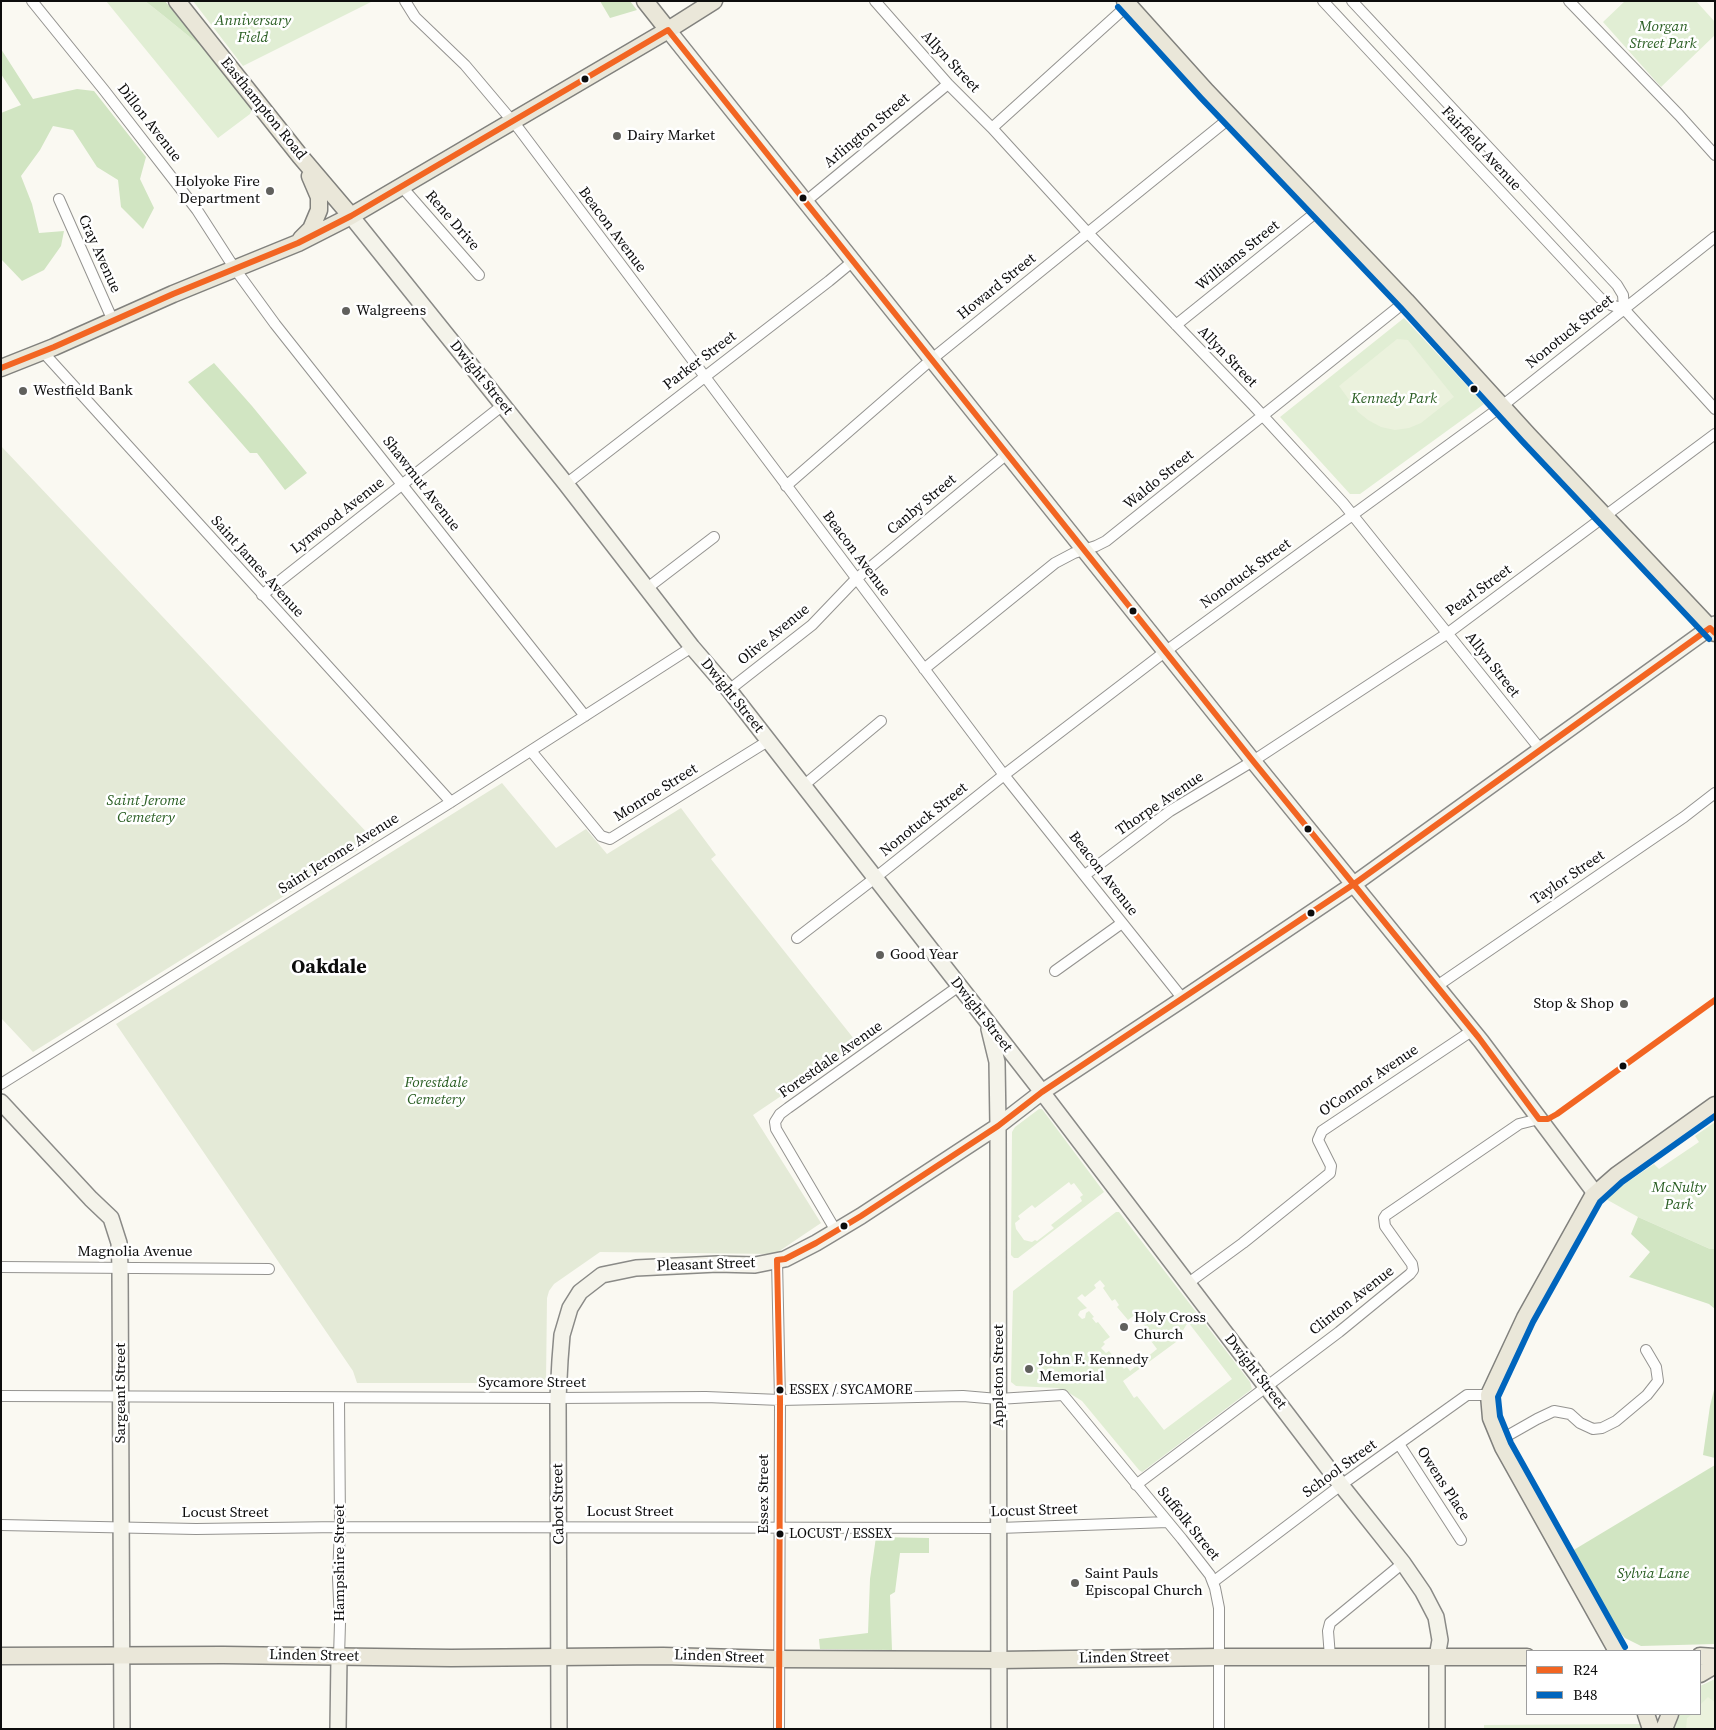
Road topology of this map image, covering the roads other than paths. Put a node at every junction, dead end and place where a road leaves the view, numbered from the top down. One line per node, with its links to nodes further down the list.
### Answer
1 (32, 1): 27 (street, Dillon Avenue)
2 (177, 1): 17 (main road, Easthampton Road)
3 (405, 1): 14 (street, Beacon Avenue)
4 (645, 1): 11 (main road)
5 (714, 1): 11 (main road)
6 (875, 1): 12 (street, Allyn Street)
7 (1323, 1): 30 (street, Fairfield Avenue)
8 (1352, 1): 30 (street, Fairfield Avenue)
9 (1569, 1): 16 (street)
10 (1126, 3): 13 (main road); 15 (street)
11 (668, 30): 14 (main road); 20 (main road)
12 (948, 84): 15 (street, Allyn Street); 20 (street, Arlington Street)
13 (1231, 117): 21 (main road); 23 (street, Howard Street)
14 (512, 120): 18 (main road); 36 (street, Beacon Avenue)
15 (992, 128): 23 (street, Allyn Street)
16 (1715, 155)
17 (300, 156): 22 (main road, Easthampton Road); 25 (main road)
18 (402, 186): 22 (main road); 28 (street, Rene Drive)
19 (59, 198): 31 (street, Cray Avenue)
20 (805, 202): 26 (main road)
21 (1319, 210): 29 (main road); 32 (street, Williams Street)
22 (351, 216): 25 (main road); 37 (main road, Dwight Street)
23 (1088, 233): 32 (street, Allyn Street); 34 (street, Howard Street)
24 (1715, 237): 30 (street, Nonotuck Street)
25 (298, 243): 27 (main road)
26 (852, 262): 34 (main road); 36 (street, Parker Street)
27 (235, 269): 31 (main road); 43 (street, Shawmut Avenue)
28 (479, 275)
29 (1406, 302): 38 (main road); 40 (street, Waldo Street)
30 (1624, 309): 38 (street, Nonotuck Street); 39 (street, Fairfield Avenue)
31 (113, 321): 33 (main road)
32 (1176, 325): 40 (street, Allyn Street)
33 (43, 352): 35 (main road); 52 (street, Saint James Avenue)
34 (932, 359): 42 (main road); 45 (street, Howard Street)
35 (1, 368)
36 (705, 377): 44 (street, Parker Street); 45 (street, Beacon Avenue)
37 (503, 405): 43 (street, Lynwood Avenue); 44 (main road, Dwight Street)
38 (1502, 406): 46 (street, Nonotuck Street); 47 (main road)
39 (1715, 409)
40 (1263, 416): 46 (street, Allyn Street); 49 (street, Waldo Street)
41 (1715, 434): 47 (street, Pearl Street)
42 (1007, 454): 49 (main road); 50 (street, Canby Street)
43 (402, 484): 52 (street, Lynwood Avenue); 59 (street, Shawmut Avenue)
44 (566, 484): 51 (main road, Dwight Street)
45 (786, 486): 50 (street, Beacon Avenue)
46 (1352, 514): 54 (street, Allyn Street); 56 (street, Nonotuck Street)
47 (1605, 517): 53 (main road); 54 (street, Pearl Street)
48 (714, 537): 51 (street)
49 (1084, 550): 56 (main road); 57 (street, Waldo Street)
50 (856, 579): 57 (street, Beacon Avenue); 58 (street, Olive Avenue)
51 (646, 589): 55 (main road, Dwight Street)
52 (262, 595): 68 (street, Saint James Avenue)
53 (1713, 629): 62 (main road, Pleasant Street)
54 (1448, 633): 62 (street, Allyn Street); 64 (street, Pearl Street)
55 (692, 648): 58 (main road, Dwight Street); 59 (street, Saint Jerome Avenue)
56 (1166, 651): 64 (main road); 65 (street, Nonotuck Street)
57 (924, 669): 65 (street, Beacon Avenue)
58 (729, 690): 61 (main road, Dwight Street)
59 (585, 716): 63 (street, Saint Jerome Avenue)
60 (881, 721): 66 (street)
61 (768, 741): 63 (street, Monroe Street); 66 (main road, Dwight Street)
62 (1540, 749): 71 (main road, Pleasant Street)
63 (531, 751): 68 (street, Saint Jerome Avenue)
64 (1253, 761): 69 (street, Thorpe Avenue); 71 (main road)
65 (1004, 775): 69 (street, Beacon Avenue); 70 (street, Nonotuck Street)
66 (803, 786): 70 (main road, Dwight Street)
67 (1715, 793): 76 (street, Taylor Street)
68 (450, 802): 80 (street, Saint Jerome Avenue)
69 (1085, 875): 72 (street, Beacon Avenue)
70 (875, 878): 73 (street, Nonotuck Street); 75 (main road, Dwight Street)
71 (1354, 884): 76 (main road); 77 (main road, Pleasant Street)
72 (1122, 923): 74 (street); 77 (street, Beacon Avenue)
73 (797, 938)
74 (1055, 971)
75 (959, 986): 78 (main road, Dwight Street); 87 (street, Forestdale Avenue)
76 (1437, 986): 79 (main road)
77 (1183, 1000): 81 (main road, Pleasant Street)
78 (988, 1024): 81 (main road, Dwight Street); 85 (main road, Appleton Street)
79 (1473, 1030): 84 (main road); 92 (street, O'Connor Avenue)
80 (1, 1084)
81 (1042, 1092): 85 (main road, Pleasant Street); 92 (main road, Dwight Street)
82 (1, 1102): 90 (main road, Sargeant Street)
83 (1715, 1105): 86 (main road)
84 (1539, 1119): 86 (main road); 95 (street, Clinton Avenue)
85 (998, 1126): 87 (main road, Pleasant Street); 102 (main road, Appleton Street)
86 (1595, 1193): 97 (main road)
87 (836, 1231): 88 (main road, Pleasant Street)
88 (776, 1260): 93 (main road, Pleasant Street); 103 (street, Essex Street)
89 (1, 1267): 90 (street, Magnolia Avenue)
90 (120, 1267): 91 (street, Magnolia Avenue); 99 (main road, Sargeant Street)
91 (269, 1269)
92 (1187, 1284): 95 (main road, Dwight Street)
93 (586, 1287): 101 (main road, Cabot Street)
94 (1646, 1350): 104 (street)
95 (1266, 1386): 106 (street, Clinton Avenue); 107 (main road, Dwight Street)
96 (1063, 1395): 102 (street, Sycamore Street); 106 (street, Suffolk Street)
97 (1490, 1395): 104 (main road); 105 (street, School Street)
98 (1, 1396): 99 (street, Sycamore Street)
99 (120, 1396): 100 (street, Sycamore Street); 113 (main road, Sargeant Street)
100 (339, 1398): 101 (street, Sycamore Street); 110 (street, Hampshire Street)
101 (558, 1398): 103 (street, Sycamore Street); 111 (main road, Cabot Street)
102 (998, 1399): 103 (street, Sycamore Street); 114 (main road, Appleton Street)
103 (780, 1400): 112 (street, Essex Street)
104 (1500, 1440): 118 (main road)
105 (1399, 1444): 107 (street, School Street); 115 (street, Owens Place)
106 (1136, 1485): 108 (street, Suffolk Street)
107 (1341, 1485): 116 (main road, Dwight Street); 117 (street, School Street)
108 (1168, 1522): 114 (street, Locust Street); 117 (street, Suffolk Street)
109 (1, 1525): 113 (street, Locust Street)
110 (340, 1527): 111 (street, Locust Street); 113 (street, Locust Street); 121 (street, Hampshire Street)
111 (560, 1527): 112 (street, Locust Street); 122 (main road, Cabot Street)
112 (779, 1527): 114 (street, Locust Street); 129 (street, Essex Street)
113 (121, 1528): 119 (main road, Sargeant Street)
114 (1000, 1528): 130 (main road, Appleton Street)
115 (1461, 1540)
116 (1403, 1563): 125 (street); 126 (main road, Dwight Street)
117 (1213, 1582): 124 (street, Suffolk Street)
118 (1617, 1650)
119 (121, 1655): 120 (main road, Linden Street); 121 (main road, Linden Street); 135 (main road, Sargeant Street)
120 (1, 1656)
121 (339, 1656): 122 (main road, Linden Street); 136 (main road, Hampshire Street)
122 (560, 1656): 129 (main road, Linden Street); 137 (main road, Cabot Street)
123 (1701, 1656): 128 (main road)
124 (1219, 1657): 125 (main road, Linden Street); 130 (main road, Linden Street); 140 (street, Suffolk Street)
125 (1330, 1657): 126 (main road, Linden Street)
126 (1437, 1657): 127 (main road, Linden Street); 141 (main road, Dwight Street)
127 (1526, 1657)
128 (1715, 1657)
129 (778, 1659): 130 (main road, Linden Street); 138 (street, Essex Street)
130 (998, 1660): 139 (main road, Appleton Street)
131 (1715, 1666): 132 (main road)
132 (1701, 1673)
133 (1646, 1715): 142 (main road)
134 (1670, 1715): 143 (main road)
135 (122, 1729)
136 (338, 1729)
137 (559, 1729)
138 (779, 1729)
139 (999, 1729)
140 (1219, 1729)
141 (1437, 1729)
142 (1651, 1729)
143 (1664, 1729)

